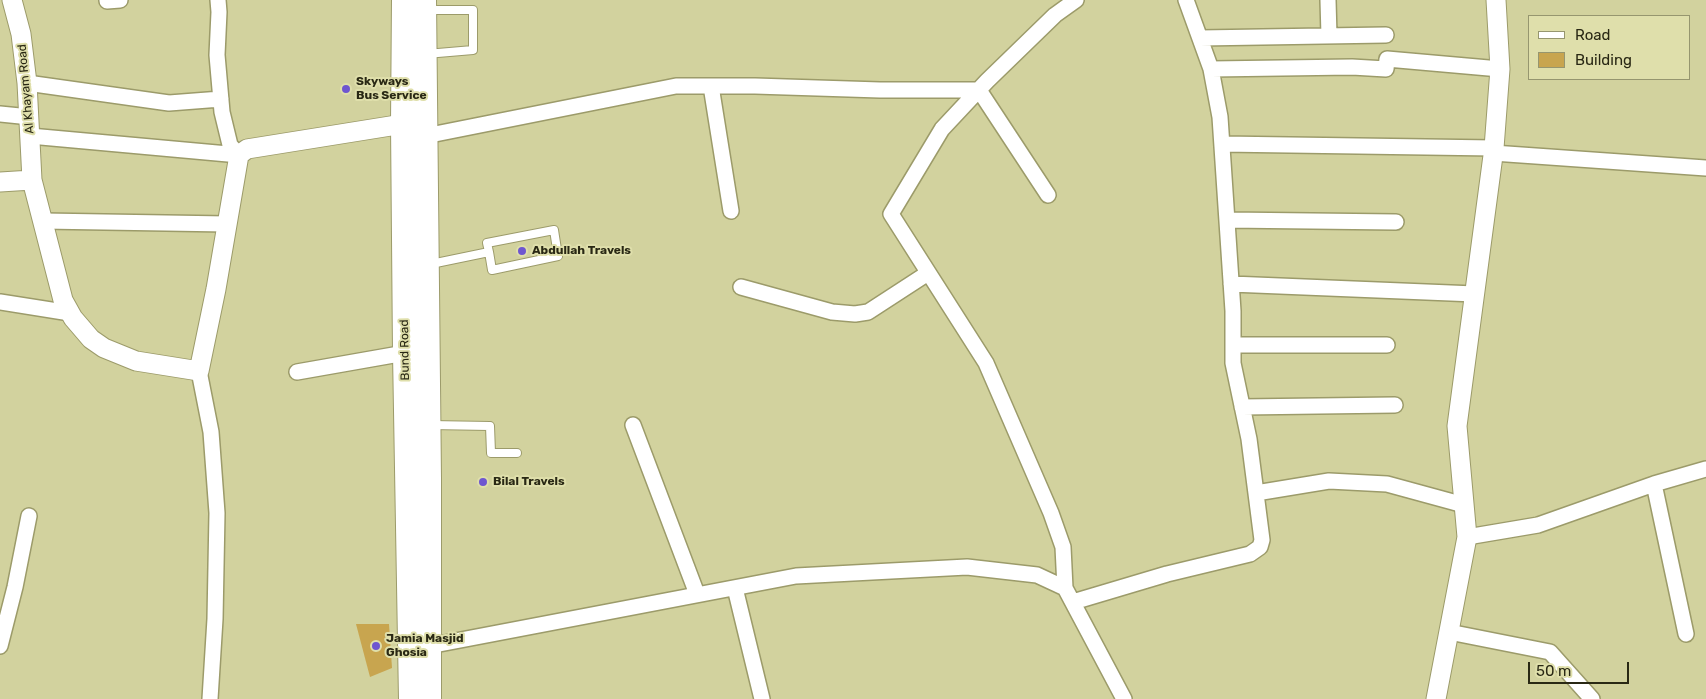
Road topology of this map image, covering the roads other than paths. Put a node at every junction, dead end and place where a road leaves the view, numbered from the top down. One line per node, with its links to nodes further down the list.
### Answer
1 (12, 0): 16 (street, Al Khayam Road)
2 (107, 0): 3 (street)
3 (120, 0)
4 (218, 0): 19 (street)
5 (1076, 0): 18 (street)
6 (1186, 0): 12 (street)
7 (1328, 0): 11 (street)
8 (1496, 0): 15 (street)
9 (414, 5): 13 (main road, Bund Road); 13 (lane); 22 (main road, Bund Road)
10 (1386, 35): 11 (street)
11 (1329, 36): 12 (street)
12 (1200, 38): 14 (street)
13 (424, 54): 24 (main road, Bund Road)
14 (1211, 69): 15 (street); 25 (street)
15 (1500, 70): 26 (street)
16 (27, 83): 19 (street); 21 (street, Al Khayam Road)
17 (711, 86): 18 (street); 24 (street); 32 (street)
18 (979, 90): 31 (street); 39 (street)
19 (221, 99): 27 (street)
20 (0, 114): 21 (street)
21 (30, 117): 23 (street, Al Khayam Road)
22 (403, 124): 27 (street); 38 (main road, Bund Road)
23 (30, 136): 27 (street); 29 (street, Al Khayam Road)
24 (424, 136): 38 (main road, Bund Road)
25 (1222, 144): 26 (street); 33 (street)
26 (1494, 150): 28 (street); 42 (street)
27 (239, 155): 36 (street)
28 (1706, 168)
29 (32, 180): 30 (street); 34 (street, Al Khayam Road)
30 (0, 182)
31 (1048, 195)
32 (731, 211)
33 (1226, 220): 35 (street); 40 (street)
34 (43, 222): 36 (street); 44 (street, Al Khayam Road)
35 (1396, 222)
36 (227, 224): 48 (street)
37 (489, 252): 37 (lane); 38 (lane)
38 (415, 267): 47 (main road, Bund Road); 53 (main road, Bund Road)
39 (928, 273): 41 (street); 62 (street)
40 (1231, 284): 42 (street); 45 (street)
41 (741, 287)
42 (1475, 294): 58 (street)
43 (0, 302): 44 (street)
44 (70, 312): 48 (street, Al Khayam Road)
45 (1232, 345): 46 (street); 51 (street)
46 (1387, 346)
47 (405, 353): 49 (street); 70 (main road, Bund Road)
48 (199, 371): 69 (street)
49 (297, 372)
50 (1395, 405): 51 (street)
51 (1242, 407): 57 (street)
52 (633, 425): 63 (street)
53 (428, 426): 54 (lane); 68 (main road, Bund Road)
54 (517, 453)
55 (1706, 469): 56 (street)
56 (1654, 484): 60 (street); 66 (street)
57 (1256, 493): 58 (street); 64 (street)
58 (1464, 505): 60 (street)
59 (30, 516): 67 (street)
60 (1467, 537): 65 (street)
61 (735, 588): 62 (street); 63 (street); 72 (street)
62 (1065, 588): 64 (street)
63 (697, 594): 68 (street)
64 (1073, 602): 73 (street)
65 (1449, 632): 74 (street); 75 (street)
66 (1686, 634)
67 (0, 646)
68 (428, 646): 71 (main road, Bund Road)
69 (210, 699)
70 (410, 699)
71 (428, 699)
72 (762, 699)
73 (1124, 699)
74 (1436, 699)
75 (1592, 699)

